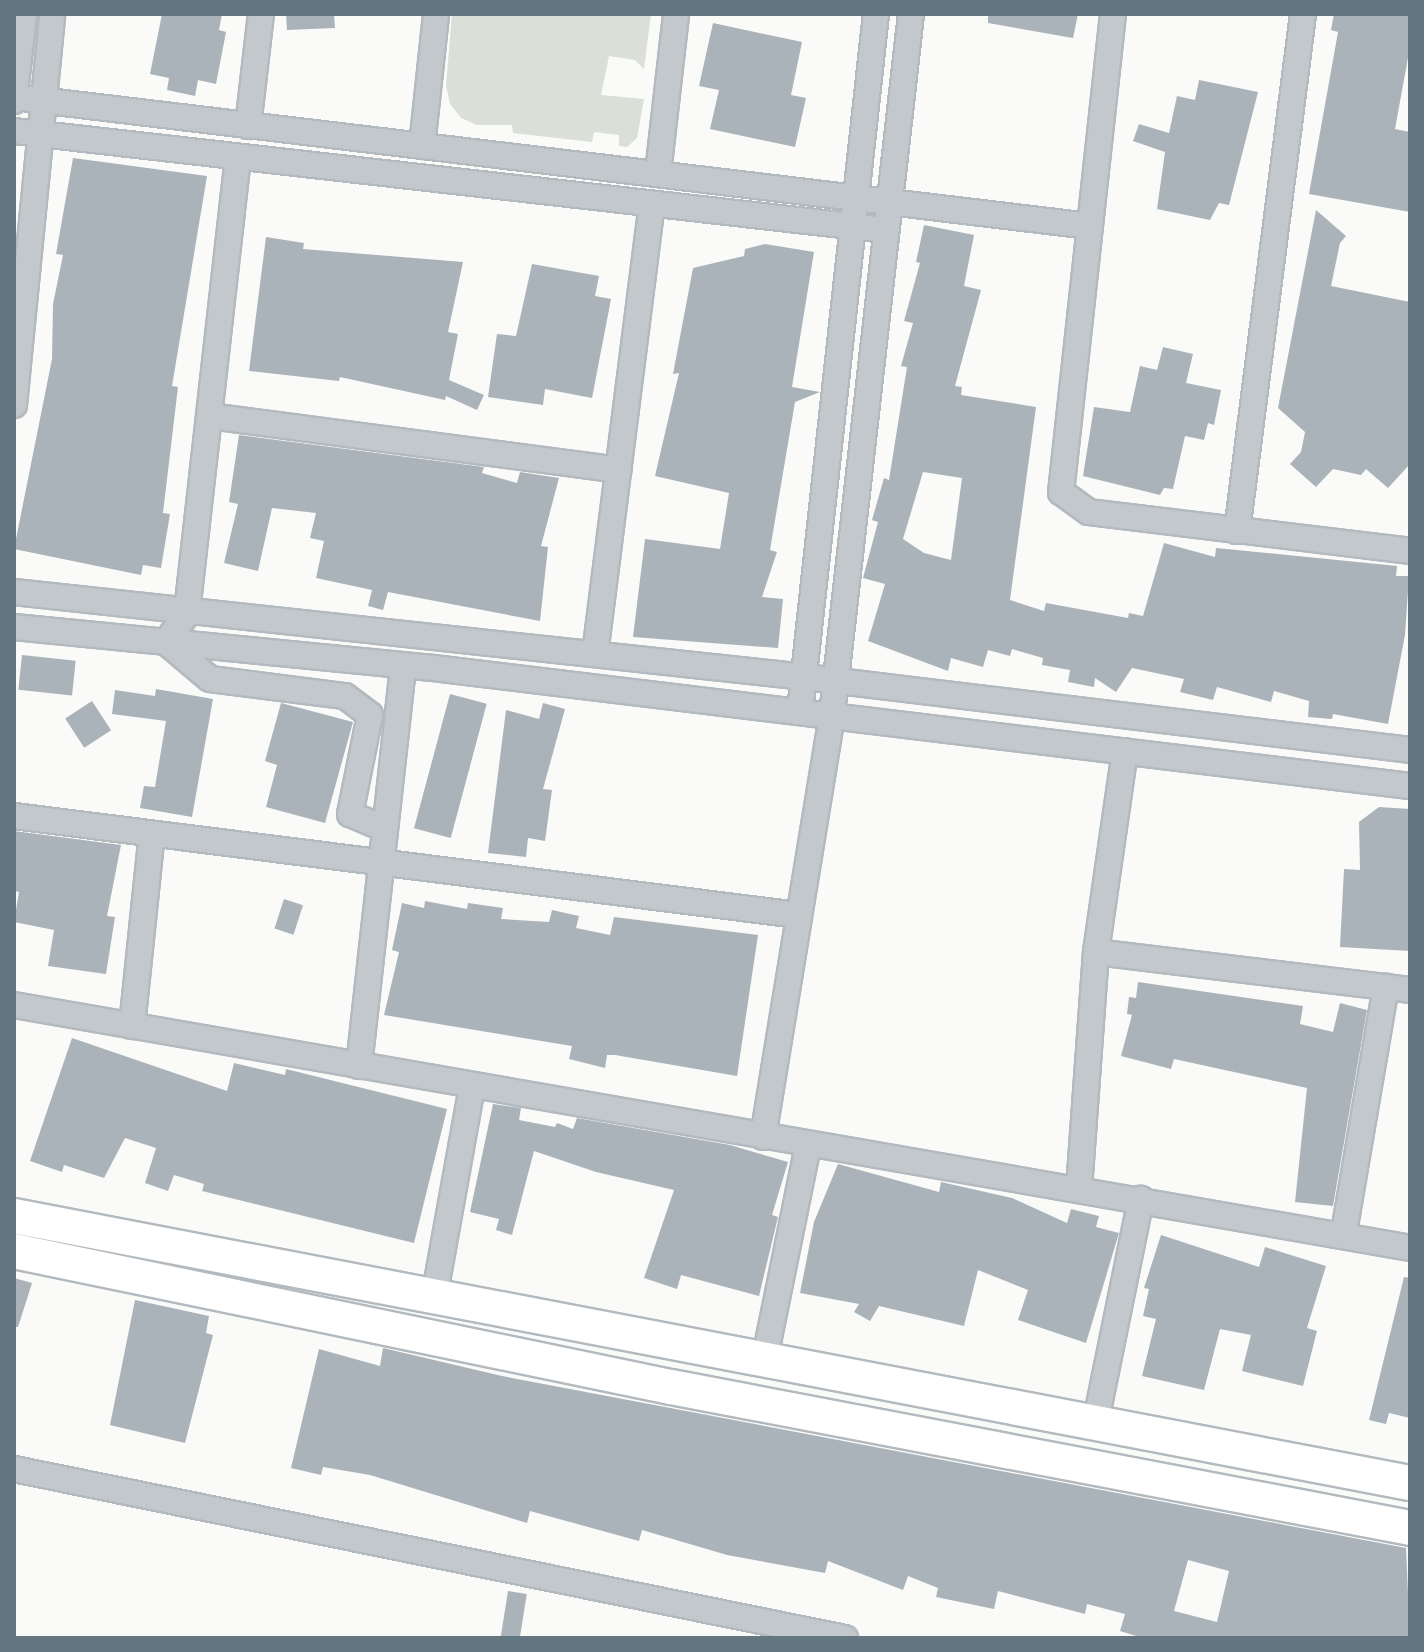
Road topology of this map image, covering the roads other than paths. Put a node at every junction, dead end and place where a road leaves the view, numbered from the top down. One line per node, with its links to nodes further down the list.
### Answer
1 (24, 14): 10 (street)
2 (52, 14): 11 (street)
3 (261, 14): 12 (street)
4 (436, 14): 14 (street)
5 (676, 14): 16 (street)
6 (876, 14): 17 (street)
7 (911, 14): 18 (street)
8 (1113, 14): 21 (street)
9 (1303, 14): 26 (street)
10 (14, 98): 11 (street)
11 (42, 101): 12 (street); 13 (street)
12 (248, 126): 14 (street)
13 (26, 133): 15 (street); 23 (street)
14 (422, 146): 16 (street)
15 (238, 157): 19 (street); 24 (street)
16 (658, 173): 17 (street)
17 (856, 196): 18 (street); 20 (street)
18 (888, 201): 21 (street); 22 (street)
19 (652, 204): 20 (street); 25 (street)
20 (852, 226): 22 (street); 34 (street)
21 (1089, 226): 26 (street)
22 (885, 230): 35 (street)
23 (14, 405)
24 (209, 416): 25 (street); 29 (street)
25 (618, 470): 32 (street)
26 (1237, 531): 27 (street)
27 (1410, 551)
28 (14, 592): 29 (street)
29 (187, 614): 31 (street); 32 (street)
30 (14, 627): 31 (street)
31 (166, 642): 33 (street); 43 (street)
32 (595, 654): 34 (street)
33 (403, 665): 36 (street); 43 (street)
34 (805, 677): 35 (street); 36 (street)
35 (835, 680): 37 (street); 39 (street)
36 (800, 711): 37 (street)
37 (832, 714): 40 (street); 46 (street)
38 (1410, 743): 39 (street)
39 (1410, 750)
40 (1125, 751): 41 (street); 47 (street)
41 (1410, 786)
42 (14, 816): 44 (street)
43 (383, 828): 45 (street)
44 (152, 834): 45 (street); 50 (street)
45 (378, 862): 46 (street); 51 (street)
46 (798, 915): 53 (street)
47 (1096, 952): 48 (street); 55 (street)
48 (1398, 989): 58 (street)
49 (14, 1005): 50 (street)
50 (132, 1026): 51 (street)
51 (359, 1066): 52 (street)
52 (472, 1086): 53 (street); 61 (street)
53 (763, 1137): 54 (street)
54 (808, 1145): 55 (street); 62 (street)
55 (1079, 1189): 56 (street)
56 (1141, 1199): 58 (street); 63 (street)
57 (14, 1216): 61 (street)
58 (1344, 1232): 59 (street)
59 (1410, 1248)
60 (14, 1251): 66 (street)
61 (434, 1298): 62 (street)
62 (764, 1362): 63 (street)
63 (1095, 1425): 65 (street)
64 (14, 1469): 67 (street)
65 (1410, 1483)
66 (1410, 1528)
67 (845, 1638)

